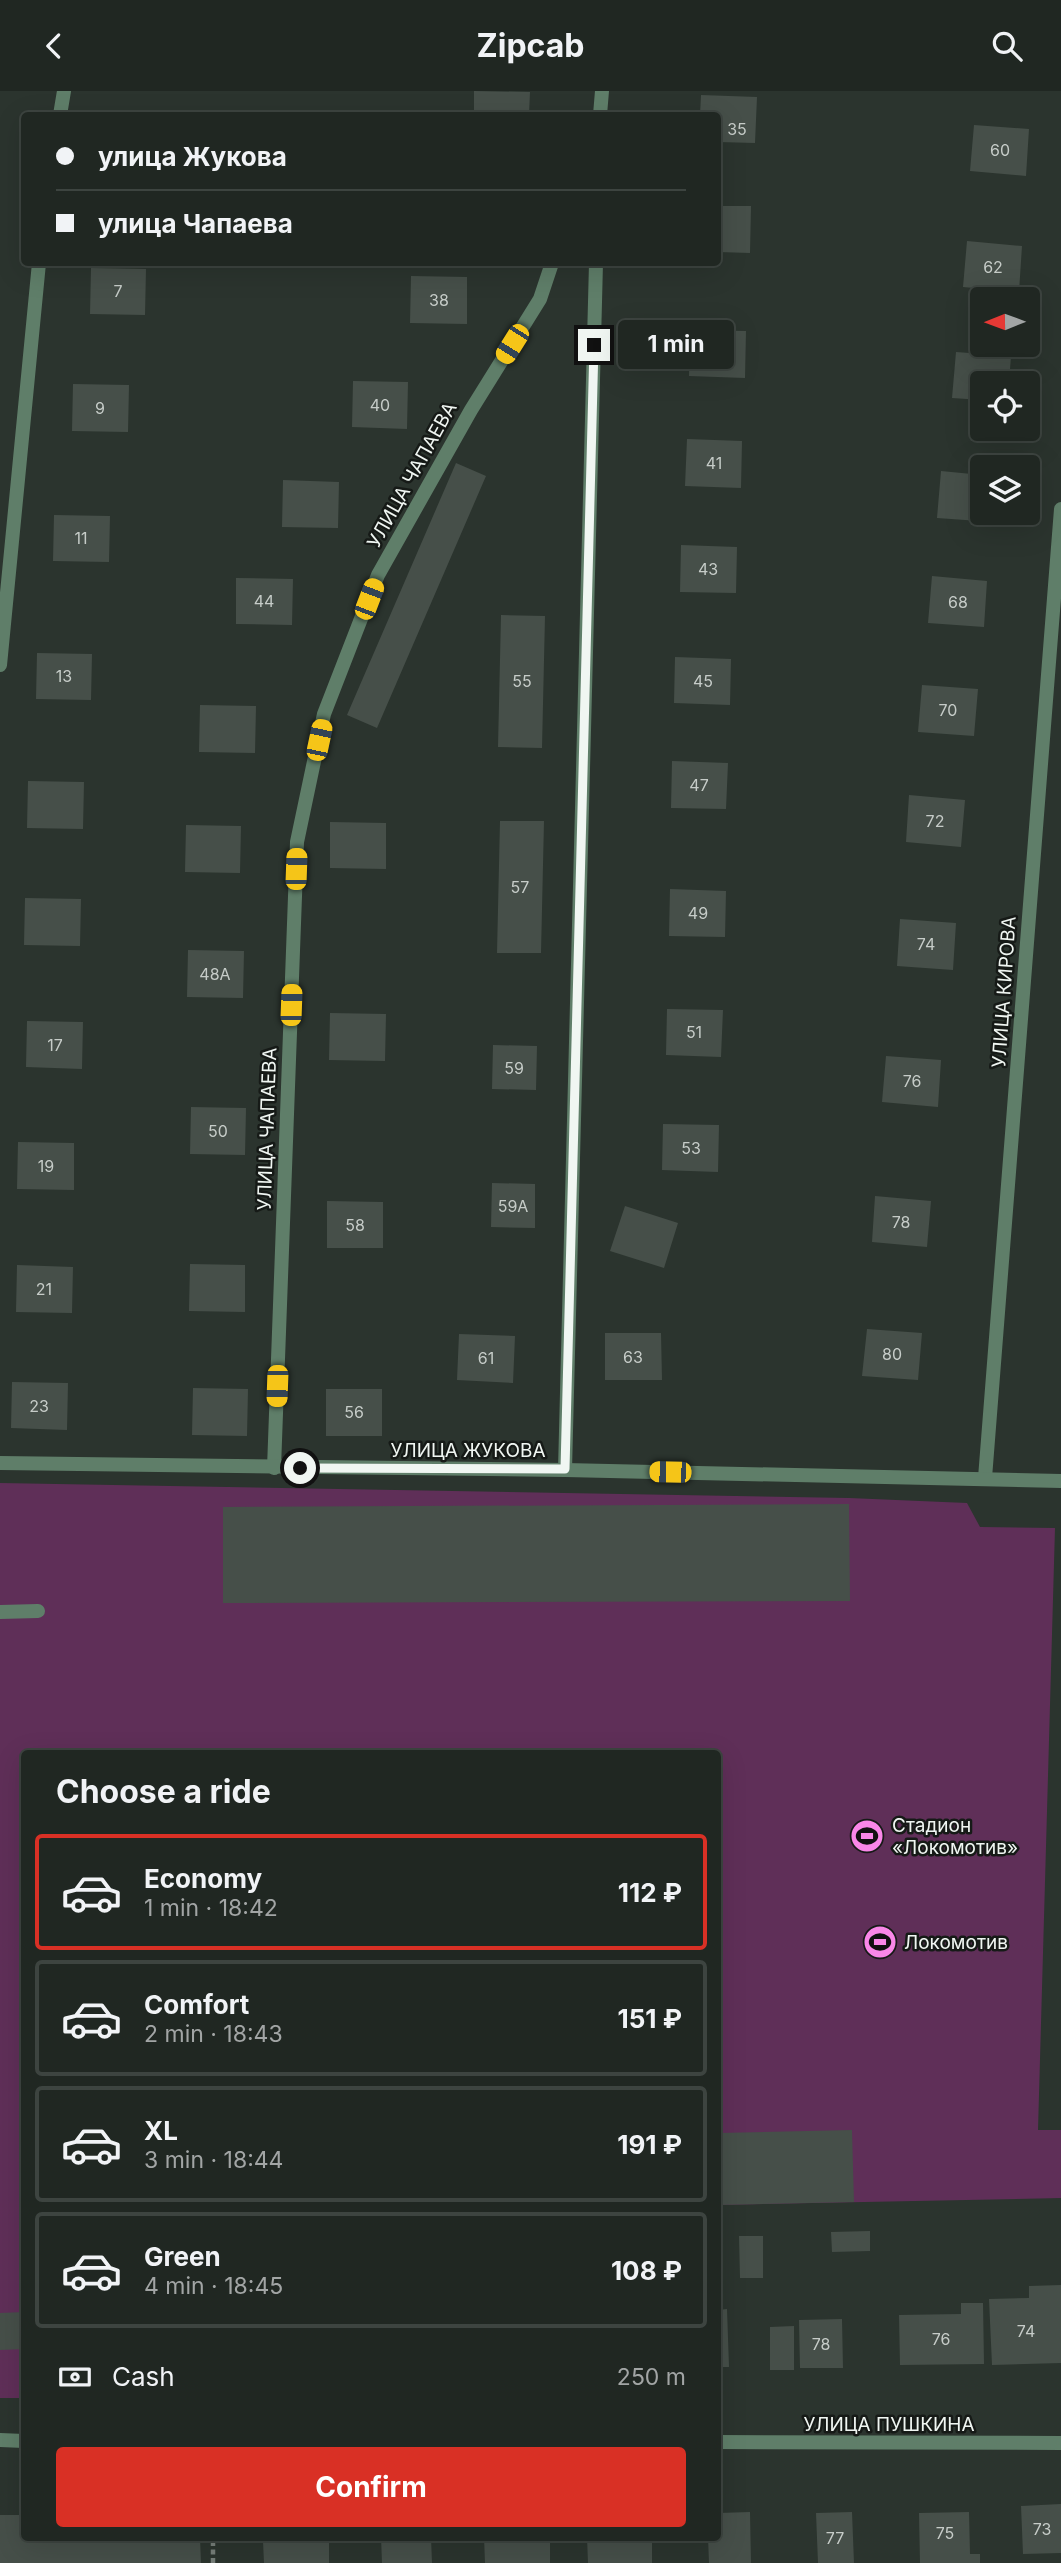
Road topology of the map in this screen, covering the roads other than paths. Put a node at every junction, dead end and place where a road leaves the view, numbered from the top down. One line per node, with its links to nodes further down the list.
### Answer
1 (64, 91): 3 (street)
2 (602, 91): 4 (street)
3 (60, 112)
4 (600, 112)
5 (39, 266): 9 (street)
6 (551, 266): 11 (street, УЛИЦА ЧАПАЕВА)
7 (596, 266): 12 (street)
8 (1061, 509): 13 (street, УЛИЦА КИРОВА)
9 (0, 665)
10 (0, 1463): 11 (street, УЛИЦА ЖУКОВА)
11 (274, 1468): 12 (street, УЛИЦА ЖУКОВА)
12 (565, 1469): 13 (street, УЛИЦА ЖУКОВА)
13 (985, 1478): 14 (street, УЛИЦА ЖУКОВА)
14 (1061, 1481)
15 (38, 1611): 16 (street)
16 (0, 1612)
17 (0, 2441): 18 (street)
18 (21, 2441)
19 (721, 2442): 20 (street, УЛИЦА ПУШКИНА)
20 (1061, 2443)

